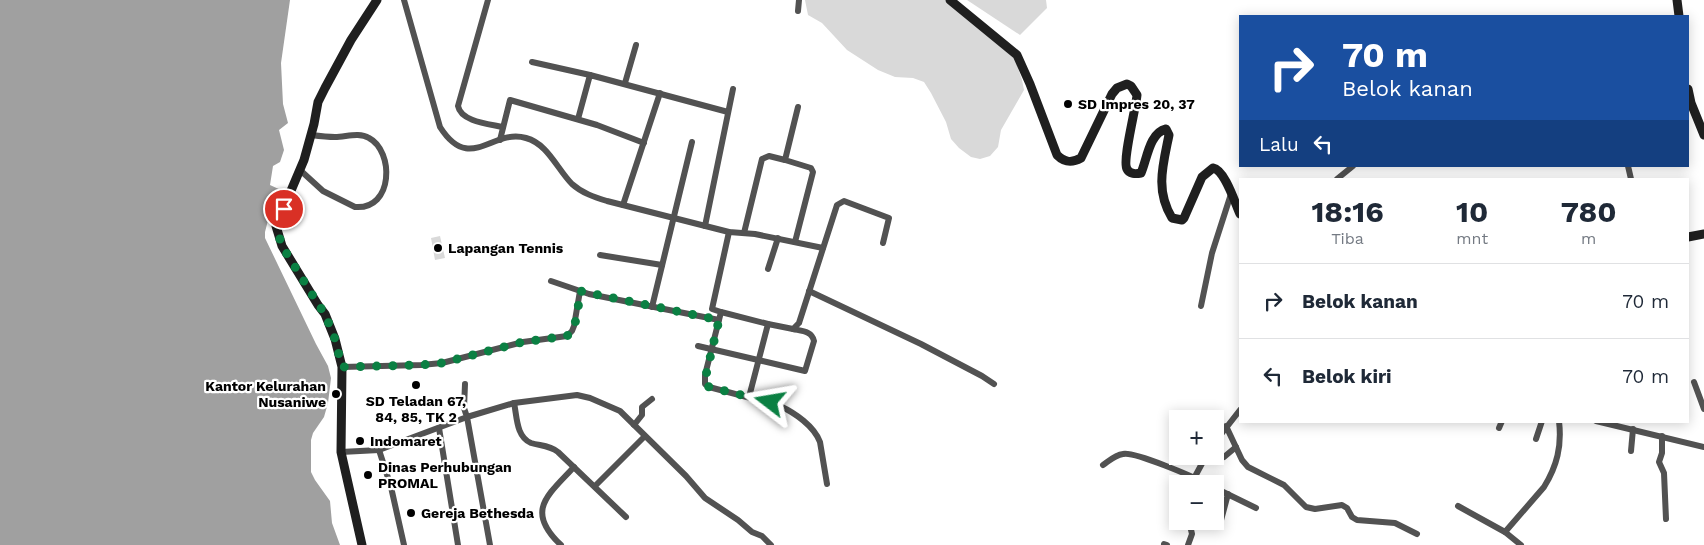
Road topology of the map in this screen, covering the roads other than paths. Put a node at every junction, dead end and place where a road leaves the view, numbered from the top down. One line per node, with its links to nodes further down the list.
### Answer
1 (377, 0): 20 (street)
2 (404, 0): 22 (street)
3 (488, 0): 19 (street)
4 (799, 0): 7 (street)
5 (950, 0): 29 (street)
6 (1678, 0): 8 (street)
7 (798, 12)
8 (1679, 15)
9 (636, 45): 12 (street)
10 (532, 62): 11 (street)
11 (590, 75): 12 (street); 18 (street)
12 (625, 83): 14 (street)
13 (733, 89): 17 (street)
14 (660, 92): 17 (street); 24 (street)
15 (1689, 94): 21 (street)
16 (798, 107): 25 (street)
17 (728, 112): 33 (street)
18 (578, 119): 19 (street); 24 (street)
19 (503, 127): 22 (street)
20 (311, 135): 27 (street); 27 (street)
21 (1704, 135)
22 (500, 140): 30 (street)
23 (692, 142): 32 (street)
24 (644, 143): 30 (street)
25 (785, 160): 35 (street); 39 (street)
26 (1352, 167): 28 (street)
27 (300, 170): 59 (street)
28 (1338, 178)
29 (1231, 194): 31 (street); 48 (street)
30 (623, 204): 32 (street)
31 (1239, 212)
32 (674, 217): 33 (street); 43 (street)
33 (705, 226): 34 (street)
34 (728, 232): 35 (street); 50 (street)
35 (744, 233): 38 (street)
36 (1704, 234): 37 (street)
37 (1689, 237)
38 (778, 238): 39 (street); 44 (street)
39 (795, 242): 41 (street)
40 (883, 243): 41 (street)
41 (823, 248): 47 (street)
42 (600, 255): 43 (street)
43 (662, 265): 49 (street)
44 (768, 269)
45 (551, 281): 46 (street)
46 (580, 291): 49 (street); 59 (street)
47 (810, 291): 55 (street); 62 (street)
48 (1201, 306)
49 (652, 307): 52 (street)
50 (712, 309): 51 (street); 52 (street)
51 (722, 312): 53 (street); 54 (street)
52 (710, 318): 53 (street)
53 (719, 320): 57 (street)
54 (768, 324): 55 (street); 58 (street)
55 (793, 329): 58 (street)
56 (698, 346): 57 (street)
57 (712, 349): 58 (street); 63 (street)
58 (758, 361): 63 (street)
59 (342, 367): 84 (street)
60 (1694, 382): 66 (street)
61 (465, 384): 68 (street)
62 (994, 384)
63 (750, 397): 89 (street)
64 (652, 400): 72 (street)
65 (514, 403): 68 (street); 72 (street); 87 (street)
66 (1704, 409)
67 (1239, 411): 73 (street)
68 (467, 417): 74 (street); 104 (street)
69 (1541, 423): 79 (street)
70 (1559, 423): 99 (street)
71 (1605, 423): 76 (street)
72 (634, 425): 78 (street)
73 (1226, 426): 75 (street); 80 (street)
74 (440, 428): 82 (street); 103 (street)
75 (1224, 429)
76 (1633, 429): 77 (street); 83 (street)
77 (1662, 436): 81 (street); 97 (street)
78 (644, 437): 90 (street); 106 (street)
79 (1536, 439)
80 (1236, 447): 85 (street); 100 (street)
81 (1704, 447)
82 (379, 450): 84 (street); 102 (street)
83 (1632, 451)
84 (341, 452): 101 (street)
85 (1224, 457)
86 (1103, 465): 88 (street)
87 (574, 467): 90 (street); 105 (street)
88 (1178, 475)
89 (827, 484)
90 (595, 486): 96 (street)
91 (1224, 492): 92 (street)
92 (1228, 494): 94 (street); 95 (street)
93 (1458, 506): 99 (street)
94 (1256, 508)
95 (1224, 509)
96 (626, 517)
97 (1666, 519)
98 (1191, 530): 107 (street)
99 (1504, 532): 108 (street)
100 (1417, 534)
101 (362, 545)
102 (404, 545)
103 (458, 545)
104 (490, 545)
105 (561, 545)
106 (771, 545)
107 (1188, 545)
108 (1521, 545)

